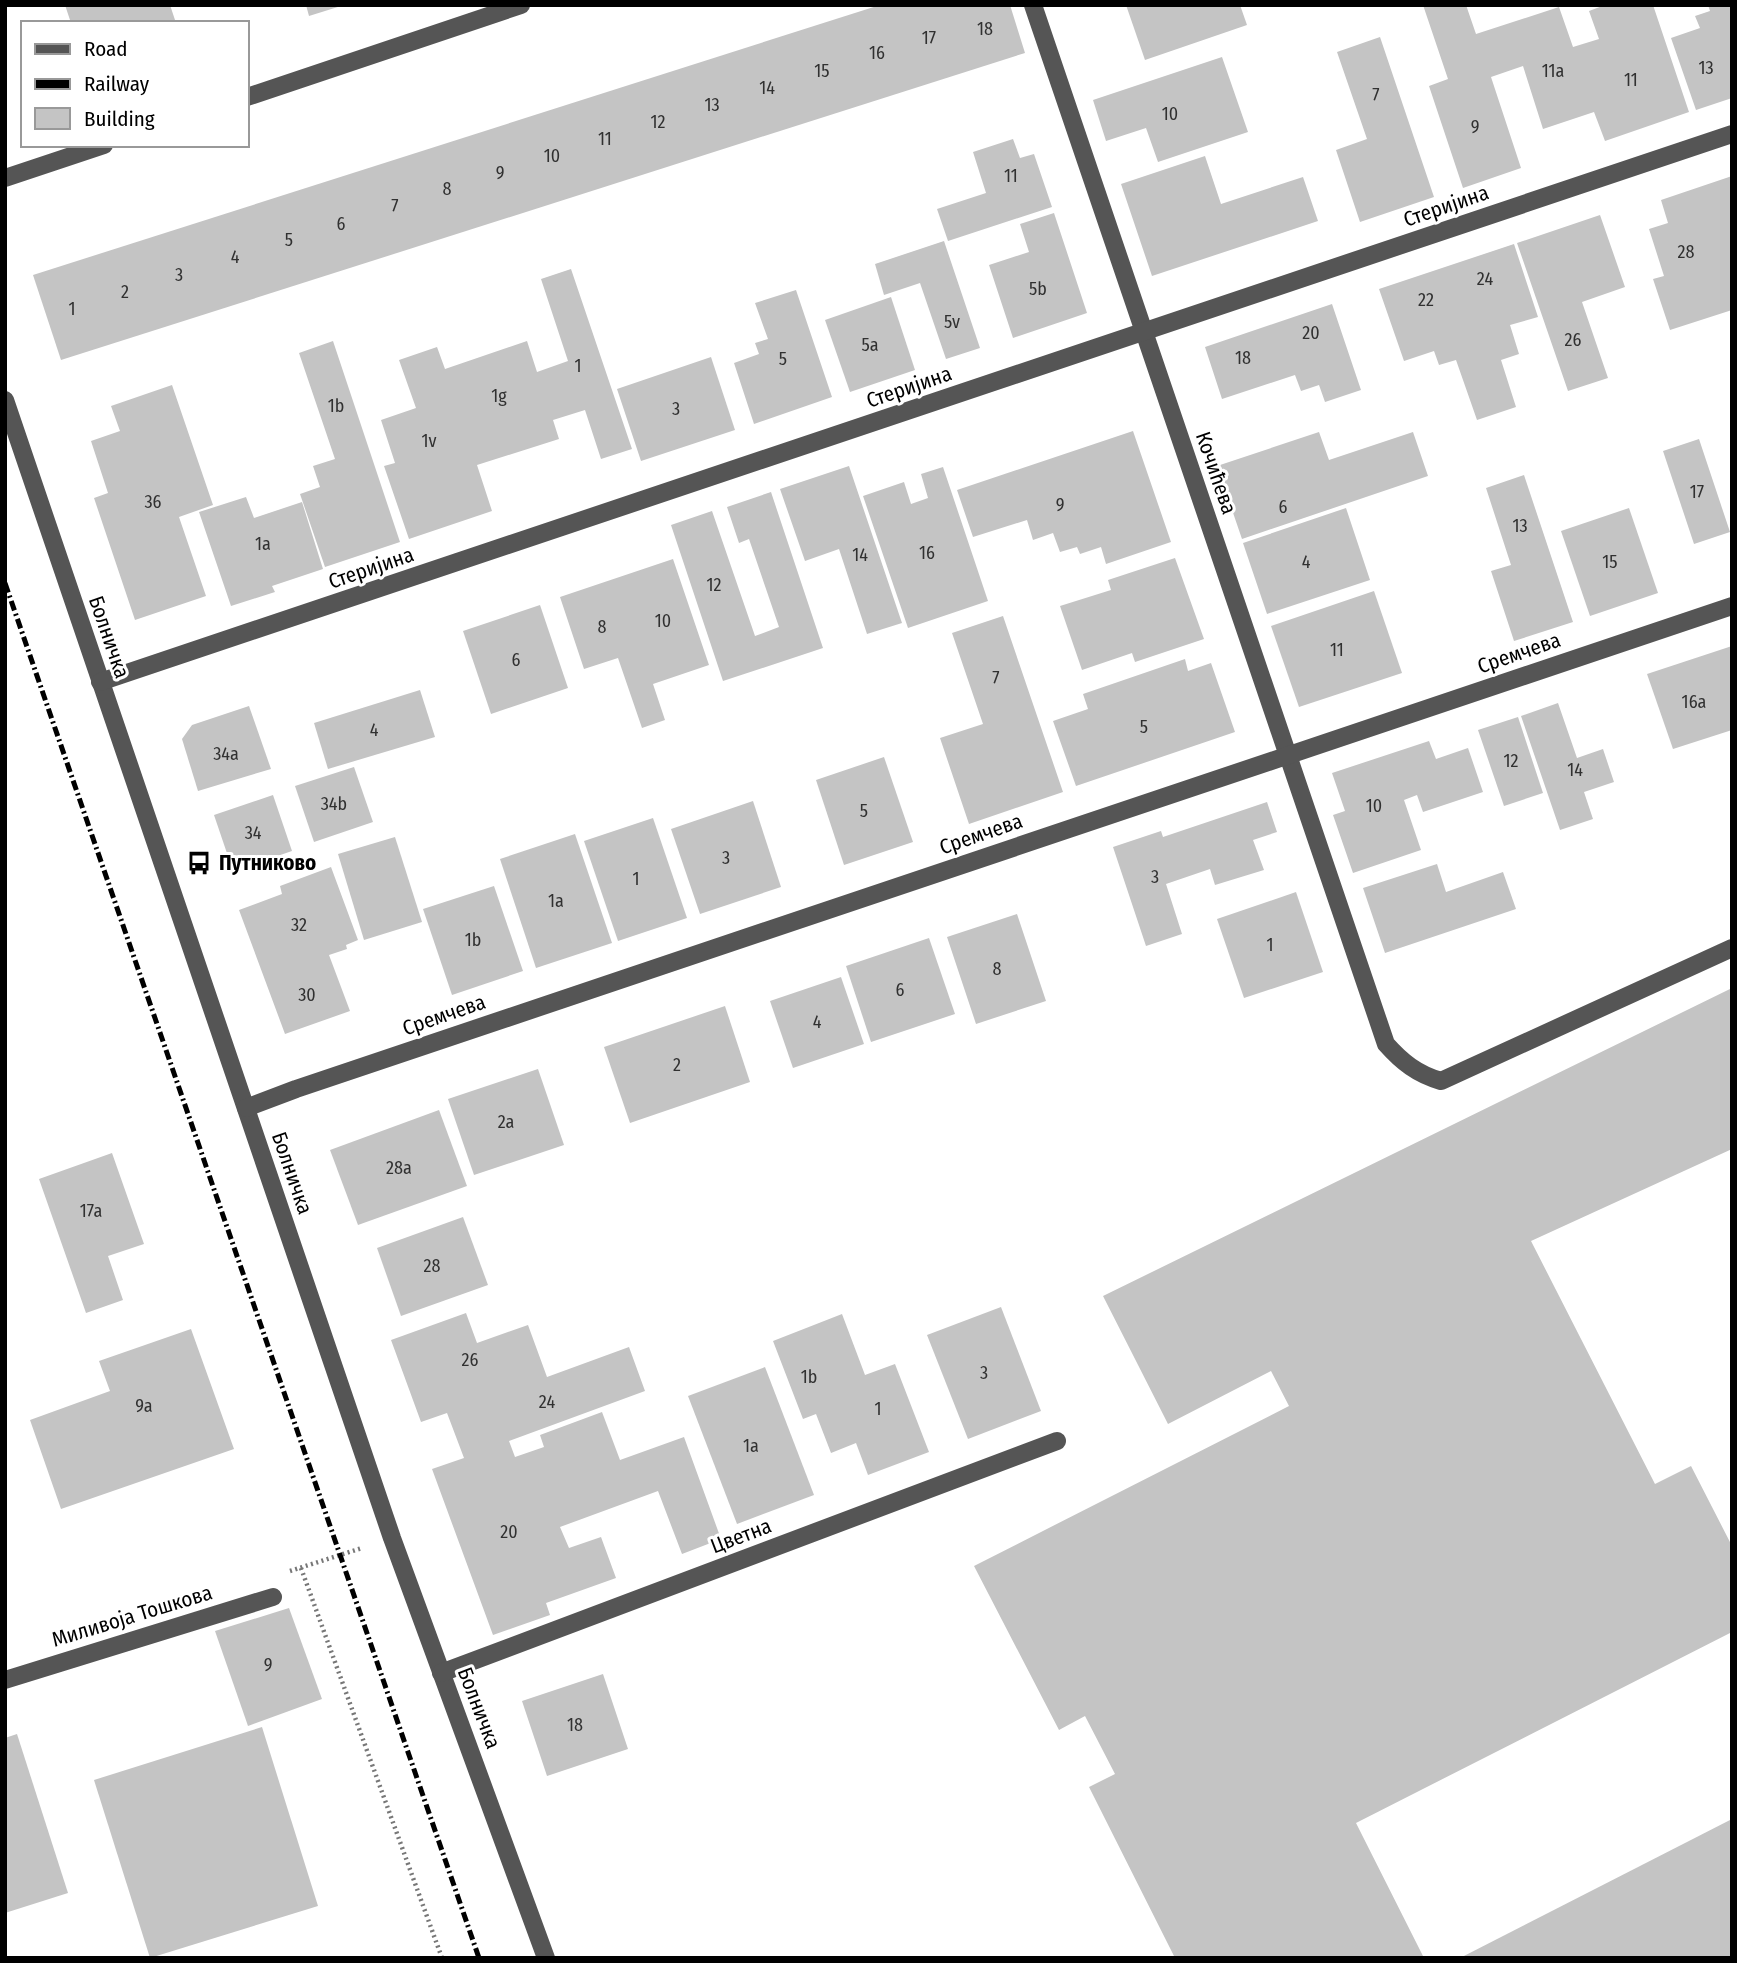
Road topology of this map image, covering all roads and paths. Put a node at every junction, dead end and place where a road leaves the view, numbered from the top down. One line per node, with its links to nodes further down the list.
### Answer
1 (1033, 5): 7 (street, Кочићева)
2 (513, 7): 3 (street)
3 (248, 97)
4 (1732, 134): 7 (street, Стеријина)
5 (98, 147): 6 (street)
6 (5, 178)
7 (1144, 332): 10 (street, Стеријина); 11 (street, Кочићева)
8 (5, 400): 10 (street, Болничка)
9 (1732, 606): 11 (street, Сремчева)
10 (100, 682): 13 (street, Болничка)
11 (1288, 755): 12 (street, Кочићева); 13 (street, Сремчева)
12 (1732, 948)
13 (246, 1108): 17 (street, Болничка)
14 (1056, 1441): 17 (street, Цветна)
15 (301, 1568): 19 (path)
16 (273, 1597): 18 (street, Миливоја Тошкова)
17 (441, 1673): 20 (street, Болничка)
18 (5, 1681)
19 (442, 1958)
20 (546, 1958)

